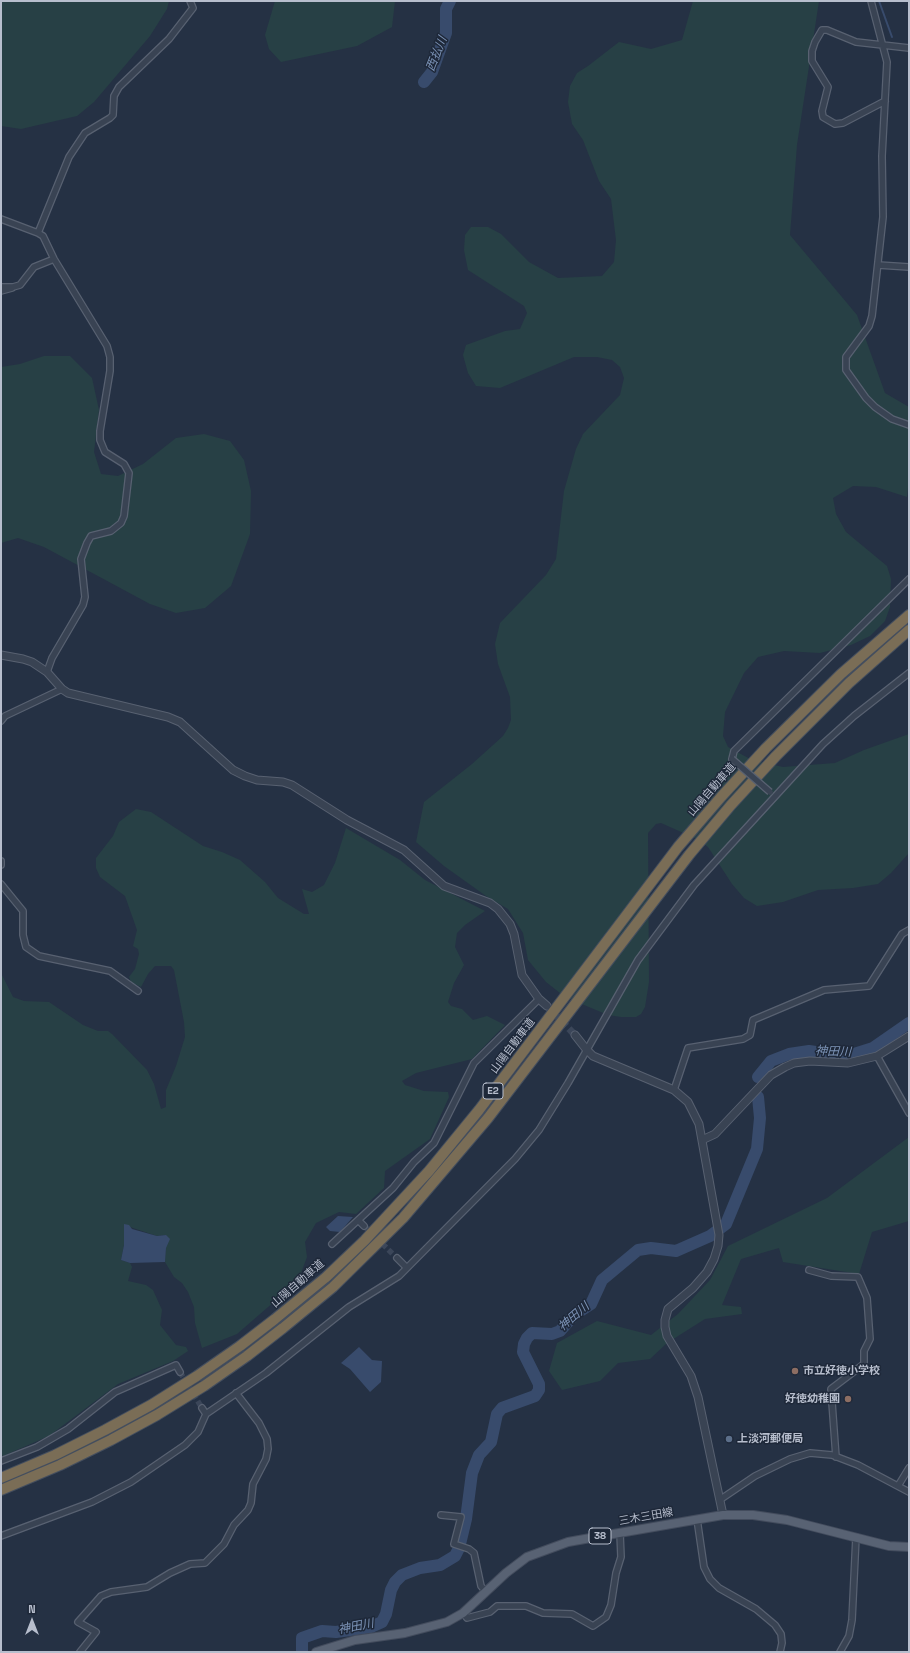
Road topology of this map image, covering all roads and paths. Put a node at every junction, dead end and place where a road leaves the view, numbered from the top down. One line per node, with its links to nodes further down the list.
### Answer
1 (190, 1): 7 (street)
2 (871, 1): 3 (street)
3 (884, 46): 4 (street); 5 (street); 5 (street)
4 (909, 48)
5 (885, 101): 9 (street)
6 (1, 219): 7 (street)
7 (38, 233): 8 (street)
8 (54, 259): 12 (street); 21 (street)
9 (878, 265): 10 (street); 14 (street)
10 (909, 266)
11 (1, 286): 12 (street)
12 (13, 287): 13 (street)
13 (1, 291)
14 (909, 425)
15 (909, 579): 25 (street, bridge)
16 (909, 612): 19 (highway)
17 (909, 615): 19 (highway, 山陽自動車道 / E2)
18 (909, 630): 55 (highway, E2)
19 (865, 652): 53 (highway, 山陽自動車道 / E2)
20 (1, 655): 21 (street)
21 (47, 672): 23 (street)
22 (909, 673): 25 (street)
23 (62, 689): 24 (street); 31 (street)
24 (1, 721)
25 (772, 794): 35 (street)
26 (1, 861): 27 (street)
27 (1, 865)
28 (1, 884): 30 (street)
29 (909, 930): 37 (street)
30 (138, 992)
31 (539, 999): 32 (street); 40 (street)
32 (547, 1006)
33 (575, 1035): 35 (street)
34 (909, 1036): 36 (street)
35 (586, 1050): 37 (street); 44 (street)
36 (877, 1056): 38 (street); 39 (street)
37 (674, 1090): 39 (street)
38 (909, 1113)
39 (702, 1140): 57 (street)
40 (359, 1221): 41 (street); 42 (street)
41 (364, 1226)
42 (332, 1244)
43 (397, 1258): 44 (street)
44 (407, 1268): 47 (street)
45 (809, 1270): 50 (street)
46 (180, 1372): 51 (street)
47 (236, 1393): 49 (street); 67 (street)
48 (202, 1408): 49 (street)
49 (206, 1414): 62 (street)
50 (836, 1456): 54 (street); 57 (street)
51 (1, 1461)
52 (909, 1468): 54 (street)
53 (1, 1478)
54 (898, 1486): 56 (street)
55 (1, 1490)
56 (909, 1492)
57 (721, 1499): 58 (street)
58 (723, 1515): 60 (main road, 三木三田線 / 38); 63 (main road, 三木三田線 / 38)
59 (441, 1516): 65 (street)
60 (697, 1519): 61 (main road, 三木三田線 / 38); 69 (street)
61 (620, 1532): 65 (main road, 三木三田線 / 38); 66 (street)
62 (1, 1536)
63 (856, 1537): 64 (main road, 三木三田線 / 38); 70 (street)
64 (909, 1547)
65 (486, 1592): 66 (main road, 三木三田線 / 38)
66 (463, 1613): 68 (main road, 三木三田線 / 38)
67 (80, 1652)
68 (316, 1652)
69 (780, 1652)
70 (840, 1652)

